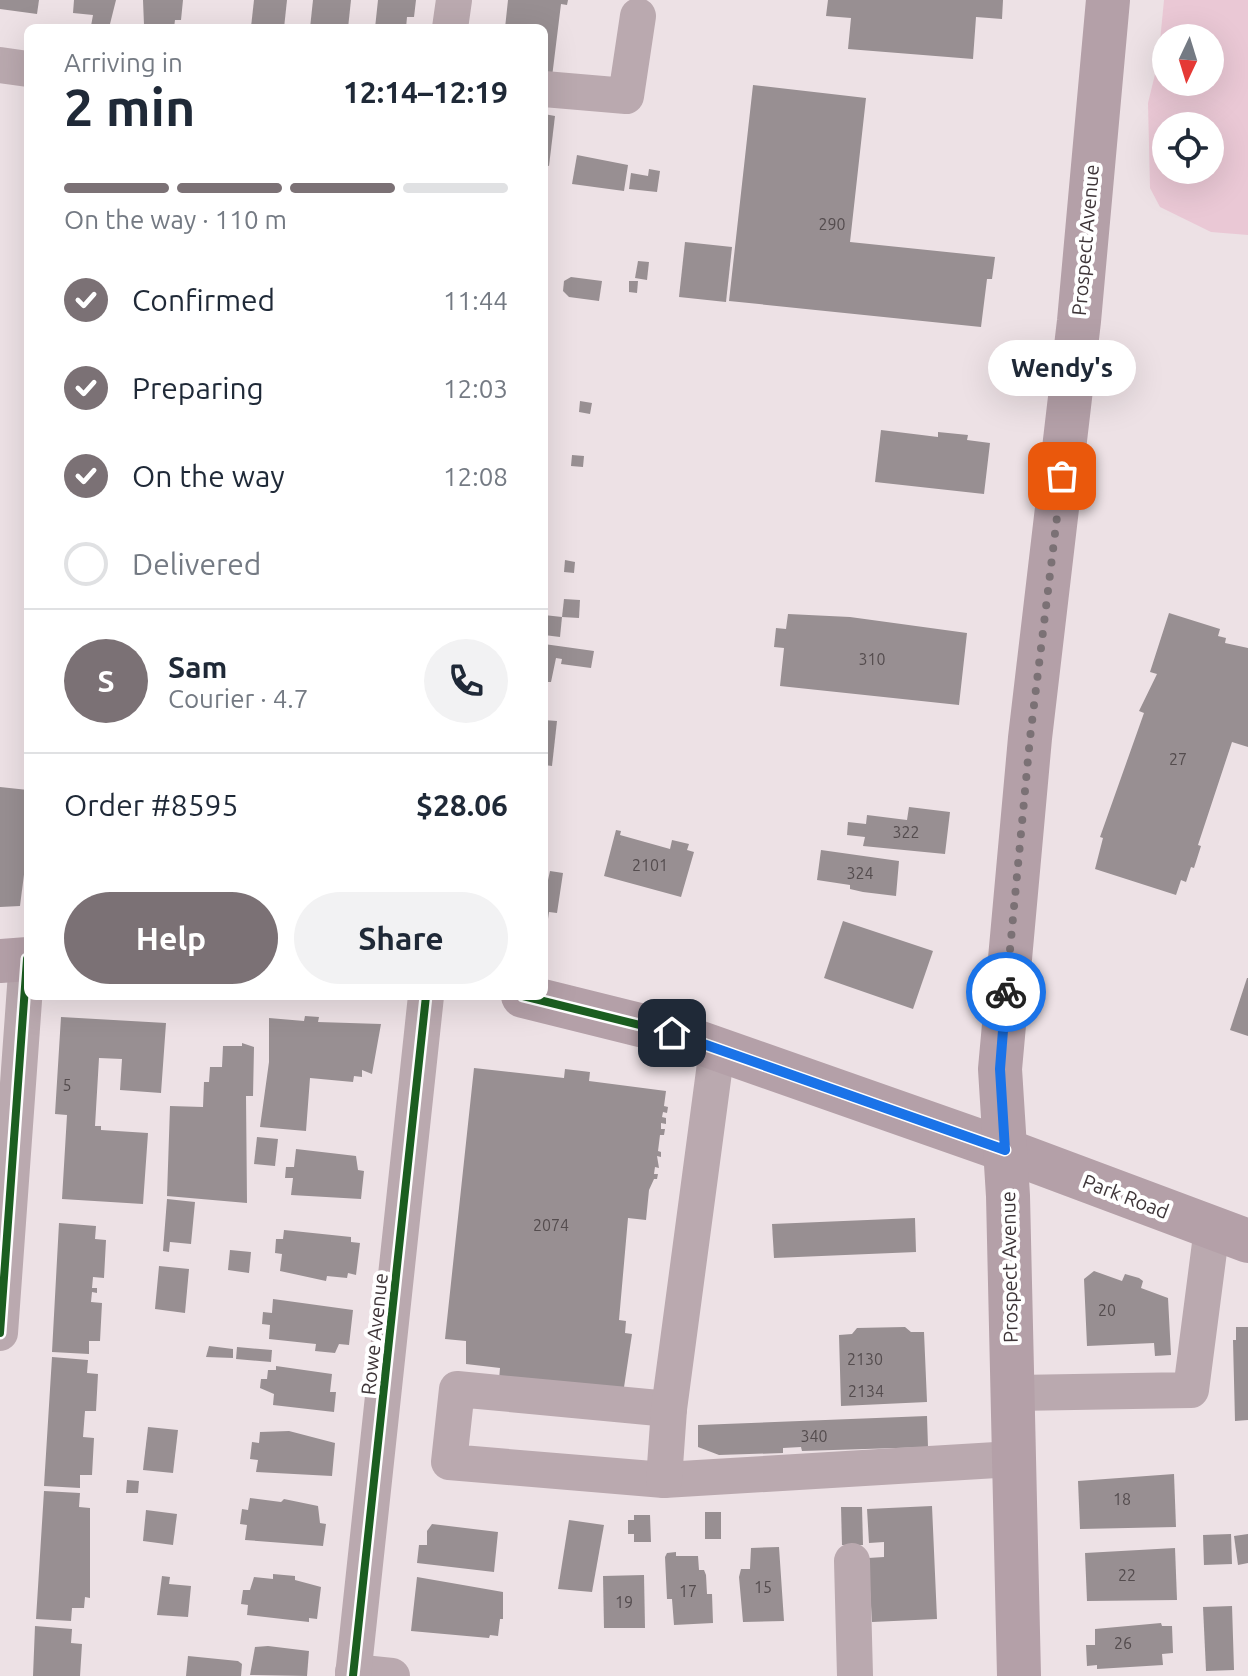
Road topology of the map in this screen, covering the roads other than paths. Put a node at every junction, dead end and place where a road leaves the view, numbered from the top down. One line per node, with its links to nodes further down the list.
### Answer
1 (454, 0): 4 (street)
2 (1108, 0): 14 (main road, Prospect Avenue)
3 (638, 16): 7 (street)
4 (451, 24)
5 (0, 65): 6 (street)
6 (24, 68)
7 (548, 89)
8 (24, 959): 9 (main road)
9 (0, 961)
10 (25, 1000): 16 (street)
11 (426, 1000): 22 (street, Rowe Avenue)
12 (541, 1000): 13 (main road, Park Road)
13 (717, 1049): 14 (main road, Park Road); 18 (street)
14 (1005, 1150): 15 (main road, Park Road); 17 (main road, Prospect Avenue)
15 (1230, 1235): 17 (street)
16 (0, 1333)
17 (1012, 1393): 19 (main road, Prospect Avenue)
18 (669, 1409): 20 (street); 20 (street)
19 (1013, 1459): 20 (street); 25 (main road, Prospect Avenue)
20 (664, 1480)
21 (852, 1561): 24 (street)
22 (353, 1674): 23 (street)
23 (392, 1676)
24 (855, 1676)
25 (1019, 1676)

